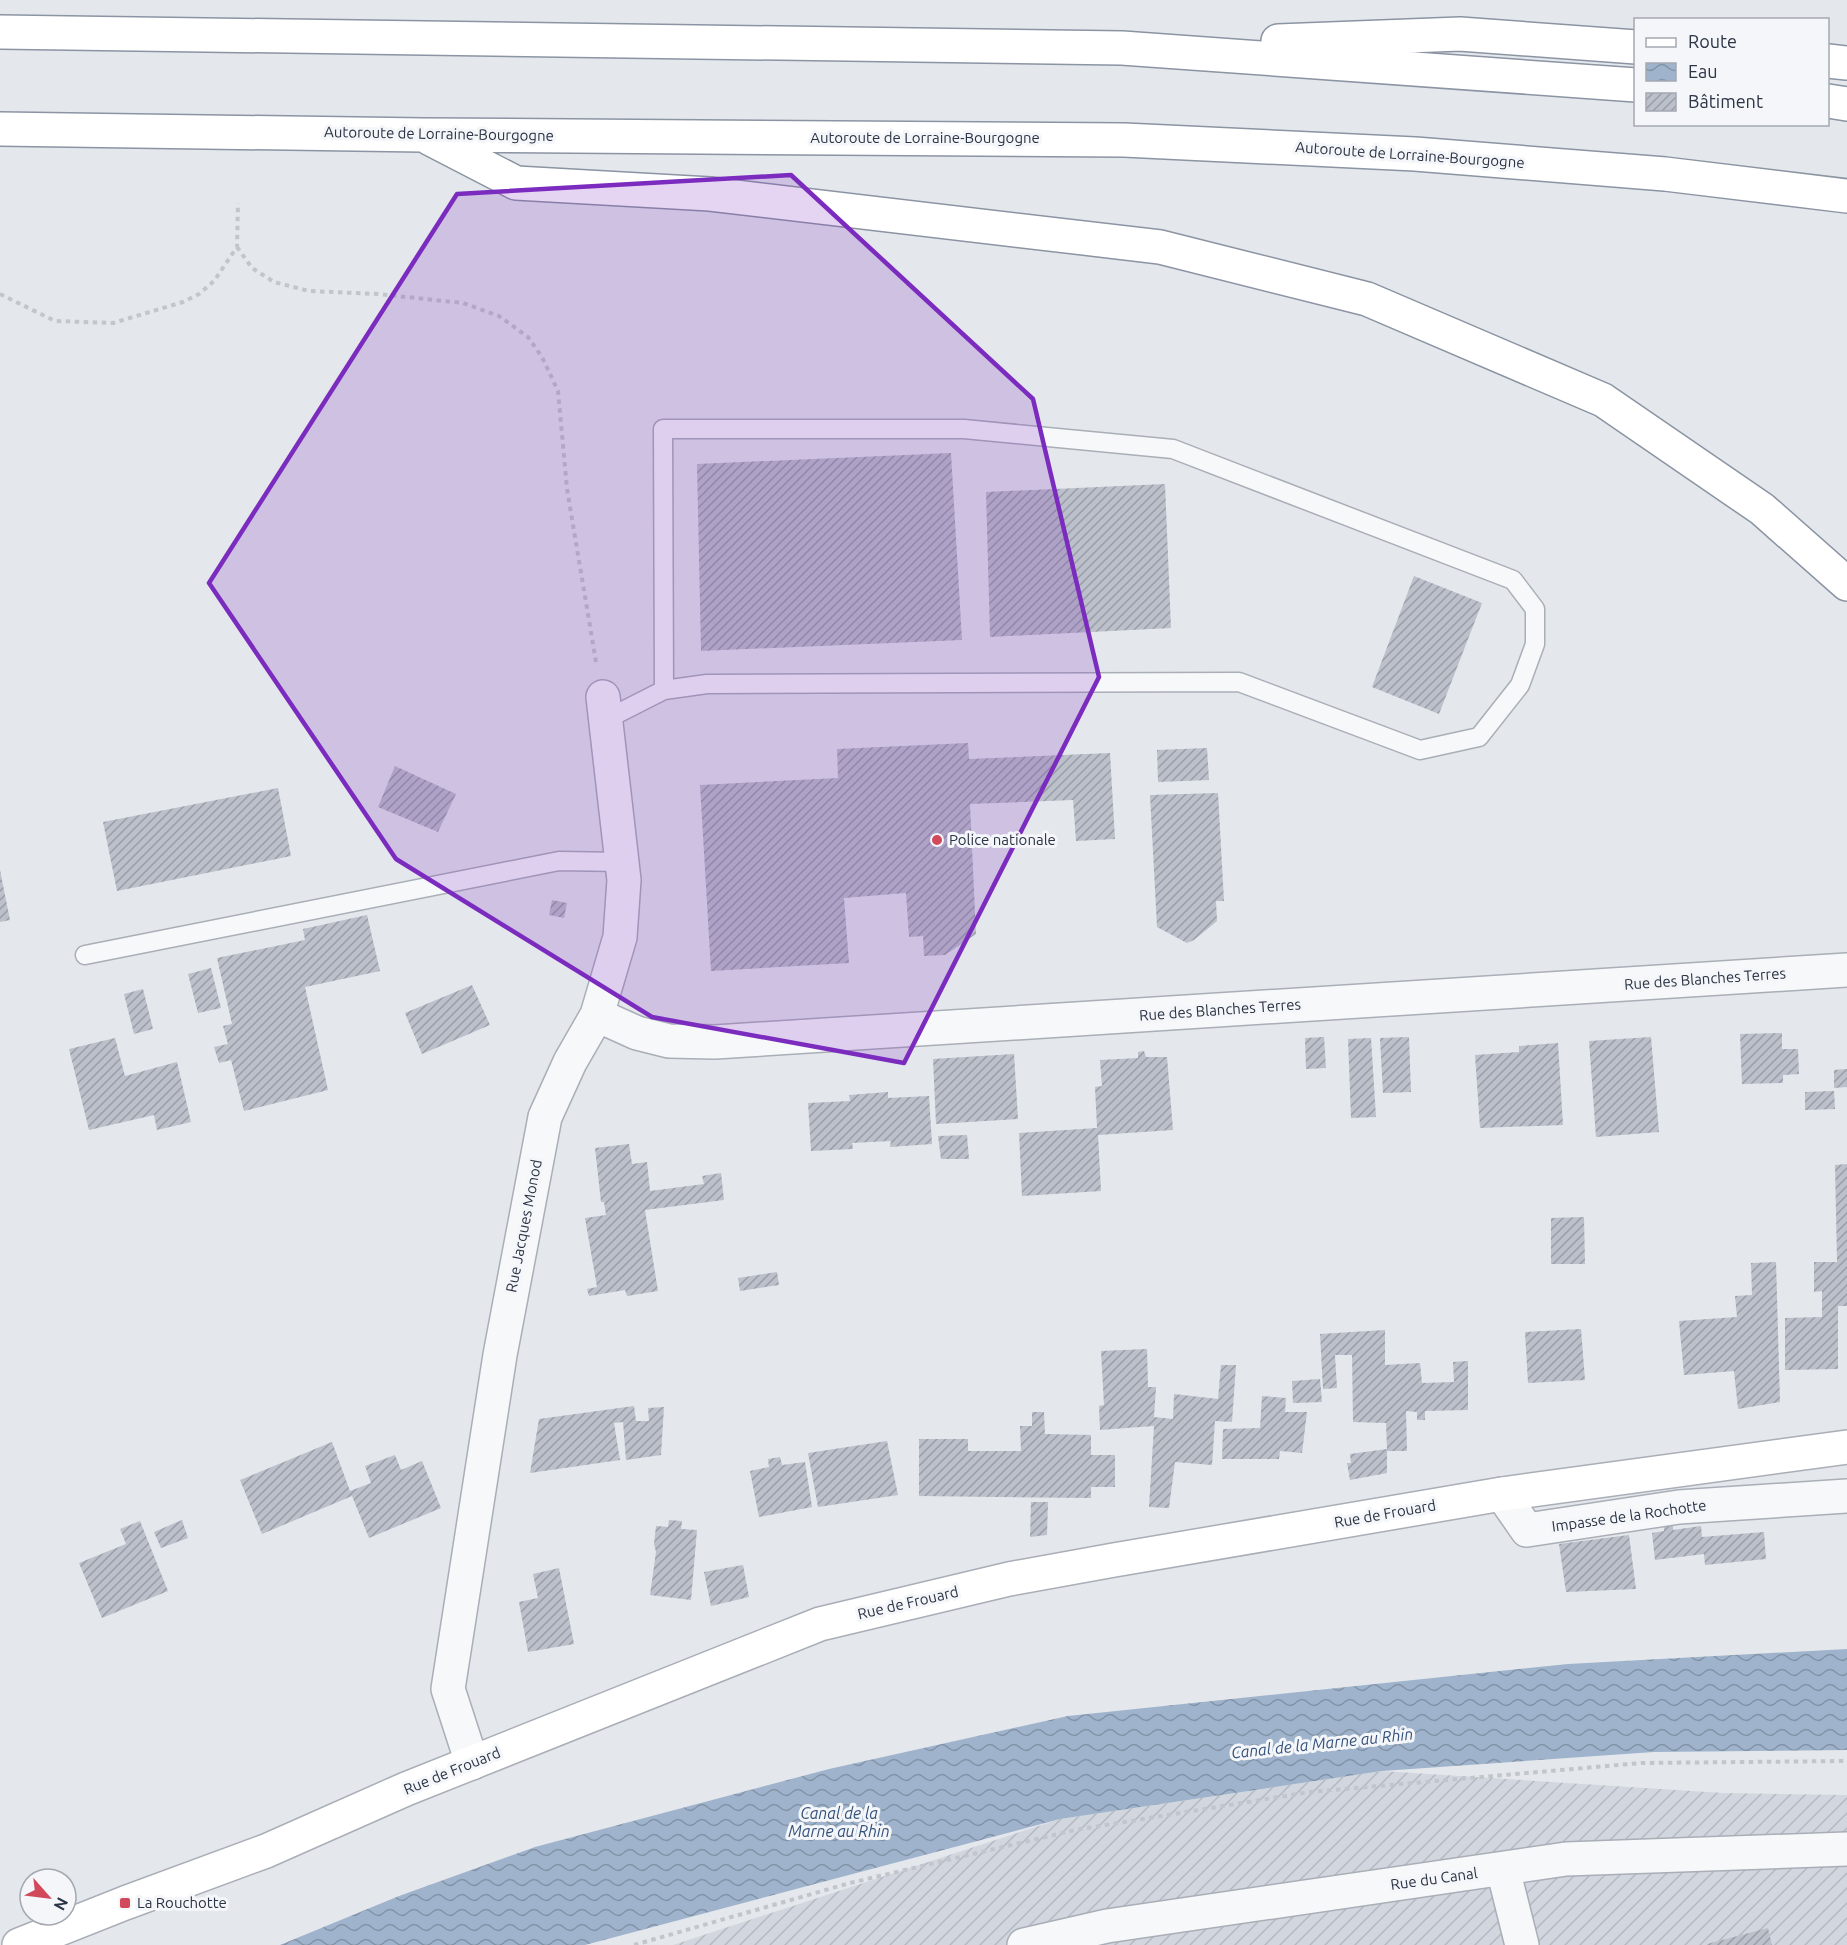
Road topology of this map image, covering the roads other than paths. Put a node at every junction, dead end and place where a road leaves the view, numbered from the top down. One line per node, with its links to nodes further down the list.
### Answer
1 (0, 32): 3 (main road)
2 (1634, 47): 3 (main road)
3 (1122, 48): 6 (main road)
4 (1829, 61): 5 (main road)
5 (1847, 63)
6 (1634, 85)
7 (1829, 101): 8 (main road)
8 (1847, 104)
9 (0, 129): 10 (main road, Autoroute de Lorraine-Bourgogne)
10 (423, 135): 11 (main road, Autoroute de Lorraine-Bourgogne); 12 (main road)
11 (1847, 196)
12 (1847, 584)
13 (664, 690): 13 (lane); 14 (lane)
14 (604, 709): 15 (street, Rue Jacques Monod)
15 (622, 862): 16 (lane); 18 (street, Rue Jacques Monod)
16 (85, 955)
17 (1847, 970): 18 (street, Rue des Blanches Terres)
18 (597, 1015): 22 (street, Rue Jacques Monod)
19 (1847, 1447): 20 (main road, Rue de Frouard)
20 (1502, 1494): 21 (street, Impasse de la Rochotte); 22 (main road, Rue de Frouard)
21 (1847, 1496)
22 (472, 1763): 25 (main road, Rue de Frouard)
23 (1847, 1850): 24 (street, Rue du Canal)
24 (1503, 1869): 26 (street, Rue du Canal); 27 (street)
25 (19, 1945)
26 (1024, 1945)
27 (1522, 1945)

